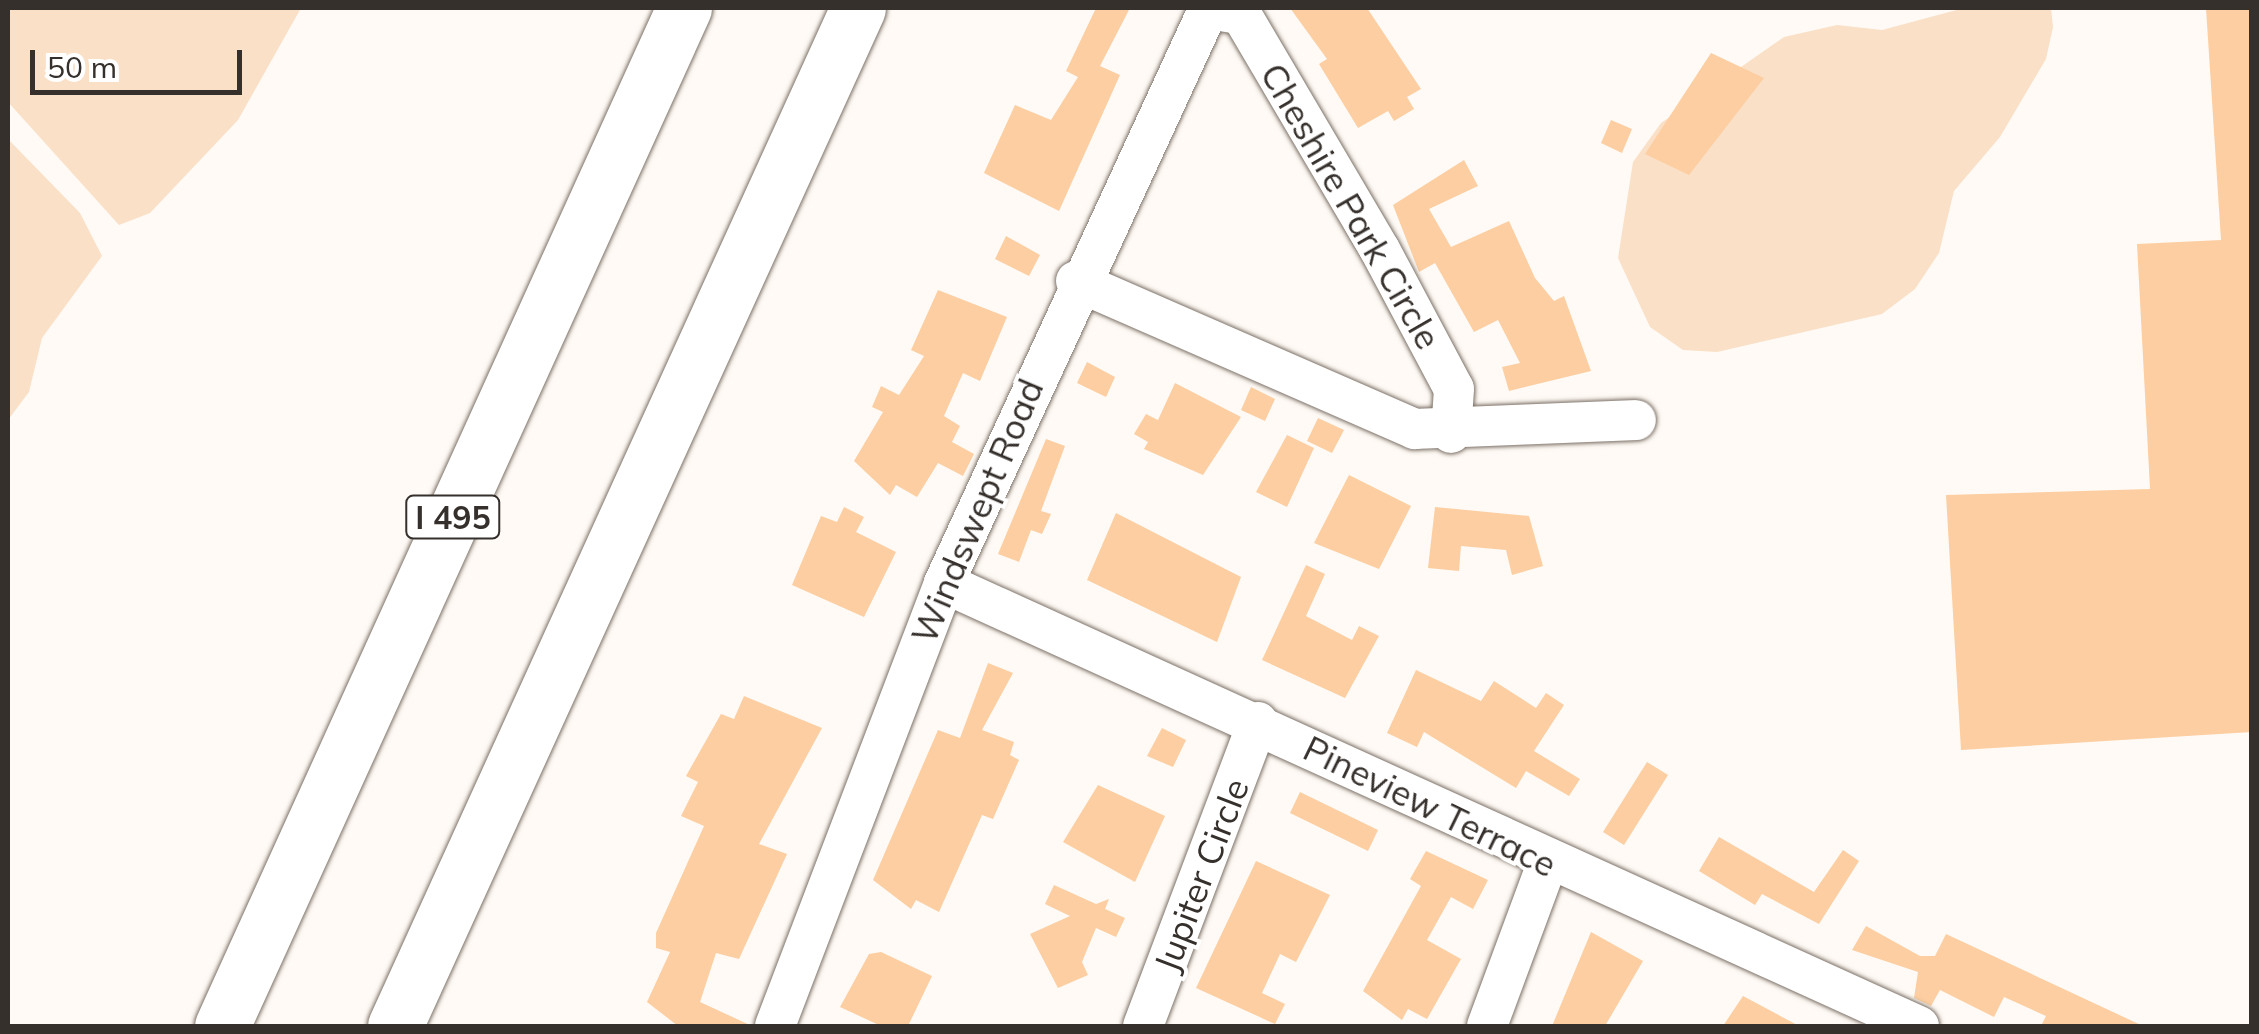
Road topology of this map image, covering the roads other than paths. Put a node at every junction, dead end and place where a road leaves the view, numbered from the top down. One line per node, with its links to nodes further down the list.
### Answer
1 (684, 8): 11 (highway, I 495)
2 (858, 8): 12 (highway)
3 (1209, 8): 4 (street, Windswept Road); 6 (street, Cheshire Park Circle)
4 (1076, 281): 6 (street); 7 (street, Windswept Road)
5 (1636, 420): 6 (street)
6 (1451, 433)
7 (944, 582): 8 (street, Pineview Terrace); 13 (street, Windswept Road)
8 (1258, 722): 9 (street, Pineview Terrace); 14 (street, Jupiter Circle)
9 (1547, 864): 10 (street, Pineview Terrace); 15 (street)
10 (1872, 1016): 16 (street, Pineview Terrace)
11 (222, 1026)
12 (395, 1026)
13 (775, 1026)
14 (1143, 1026)
15 (1487, 1026)
16 (1919, 1026)

